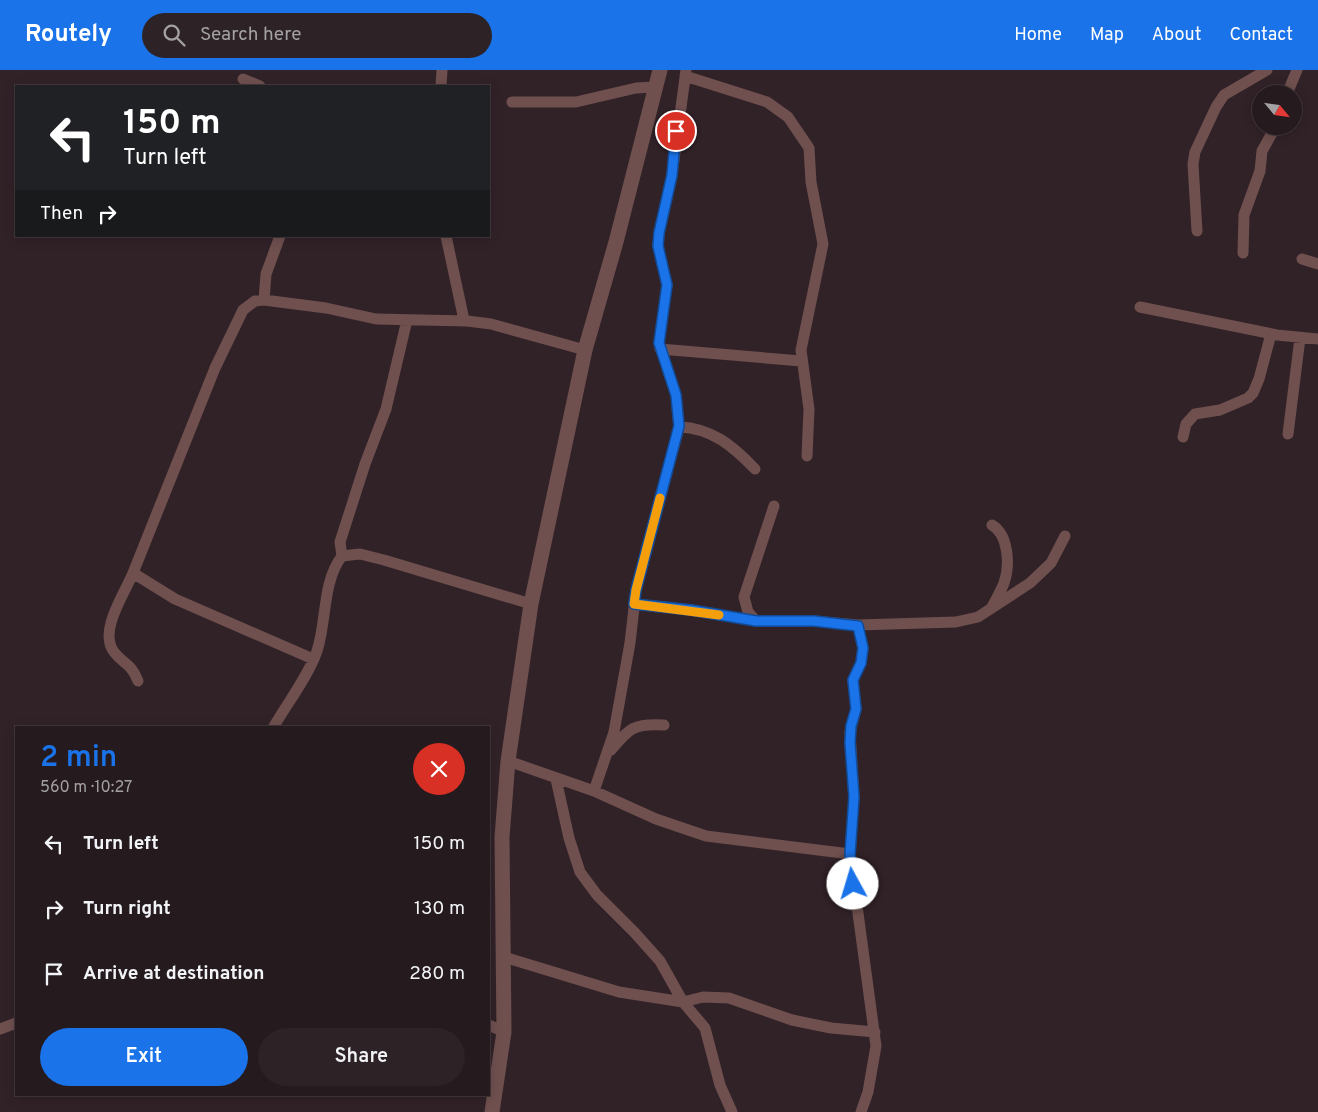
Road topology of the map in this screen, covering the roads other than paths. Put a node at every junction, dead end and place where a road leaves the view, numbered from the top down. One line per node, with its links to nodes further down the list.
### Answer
1 (442, 70): 8 (street)
2 (1267, 70): 12 (street)
3 (1297, 70): 9 (street)
4 (685, 73): 25 (street); 27 (street)
5 (656, 75): 10 (street); 26 (street)
6 (243, 78): 7 (street)
7 (258, 85)
8 (441, 85)
9 (1291, 85)
10 (512, 102)
11 (1271, 135): 15 (street)
12 (1197, 231)
13 (280, 237): 18 (street)
14 (446, 237): 21 (street)
15 (1243, 253)
16 (1302, 259): 17 (street)
17 (1318, 264)
18 (264, 300): 20 (street); 37 (street)
19 (1140, 307): 22 (street)
20 (408, 320): 21 (street); 36 (street)
21 (464, 320): 26 (street)
22 (1271, 334): 23 (street); 30 (street)
23 (1300, 338): 24 (street); 29 (street)
24 (1318, 339)
25 (660, 349): 27 (street); 28 (street)
26 (585, 350): 38 (street)
27 (801, 361): 31 (street)
28 (679, 426): 32 (street); 39 (street)
29 (1288, 434)
30 (1183, 437)
31 (807, 456)
32 (755, 469)
33 (774, 506): 41 (street)
34 (992, 525): 40 (street)
35 (1065, 536): 40 (street)
36 (342, 556): 38 (street); 43 (street)
37 (133, 573): 43 (street); 44 (street)
38 (531, 604): 48 (street)
39 (634, 604): 41 (street); 47 (street)
40 (991, 609): 42 (street)
41 (756, 621): 42 (street)
42 (858, 626): 51 (street)
43 (313, 659): 46 (street)
44 (138, 681)
45 (664, 725): 47 (street)
46 (274, 726)
47 (608, 755): 50 (street)
48 (508, 761): 49 (street); 52 (street)
49 (556, 779): 50 (street); 53 (street)
50 (594, 792): 51 (street)
51 (850, 854): 58 (street)
52 (504, 957): 53 (street); 57 (street)
53 (683, 1002): 58 (street); 60 (street)
54 (15, 1023): 56 (street)
55 (490, 1025): 57 (street)
56 (0, 1029)
57 (504, 1032): 59 (street)
58 (875, 1032): 61 (street)
59 (492, 1112)
60 (732, 1112)
61 (861, 1112)

